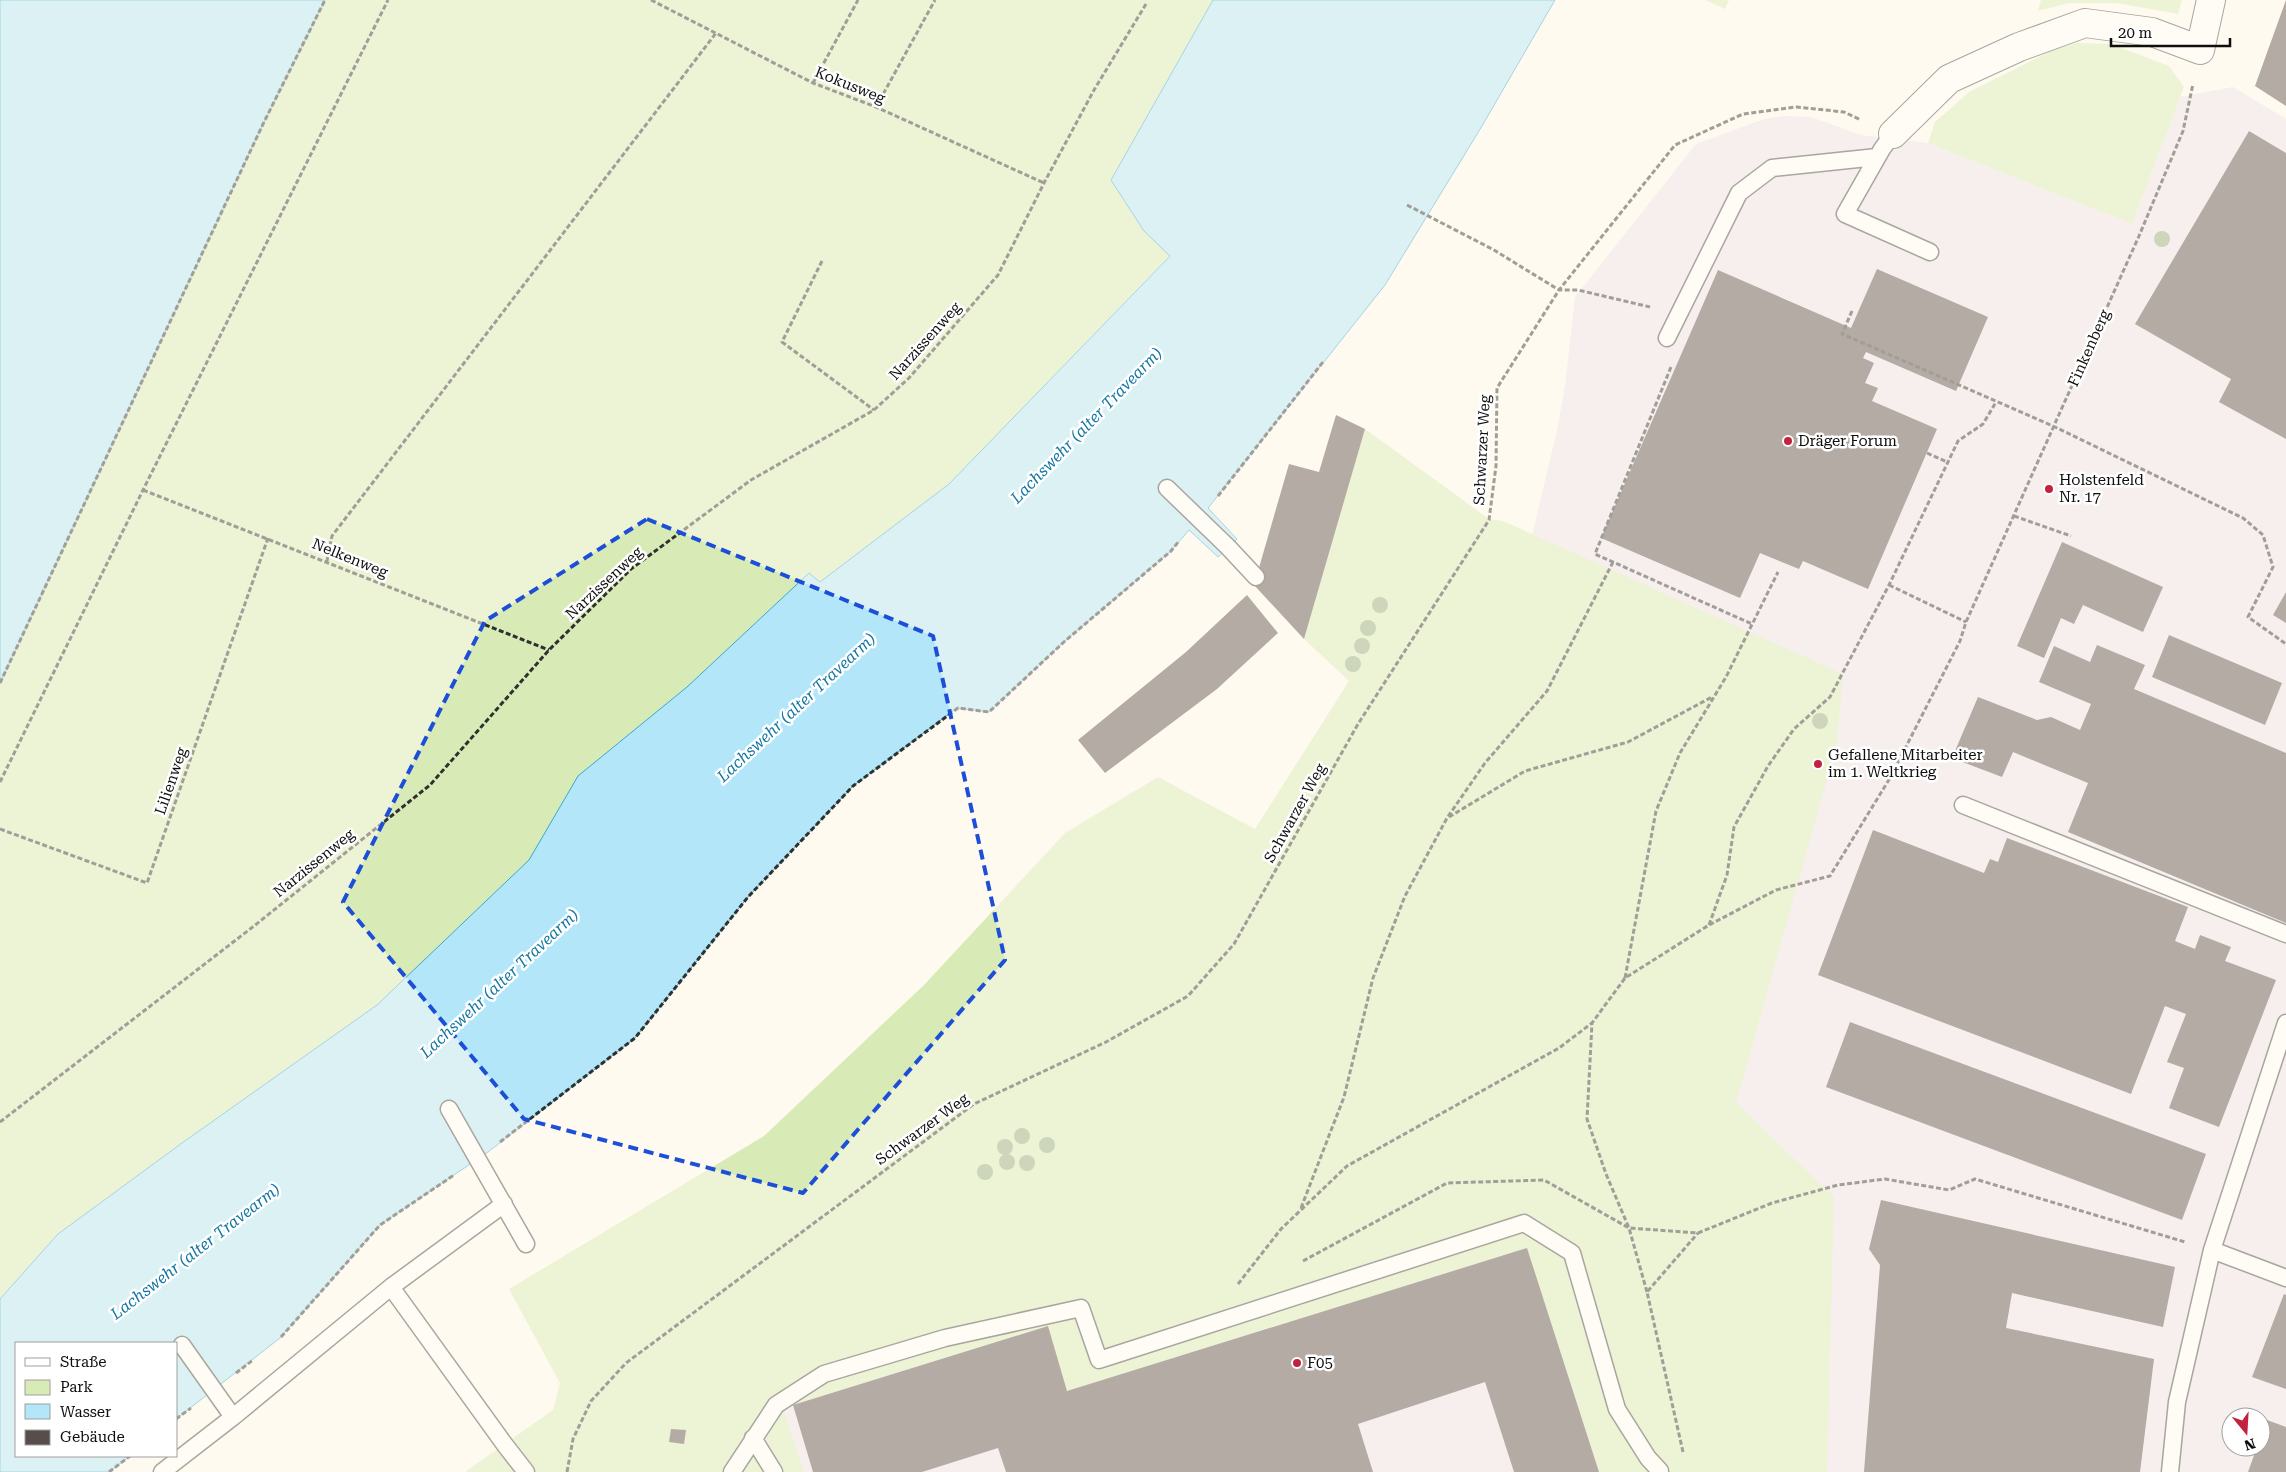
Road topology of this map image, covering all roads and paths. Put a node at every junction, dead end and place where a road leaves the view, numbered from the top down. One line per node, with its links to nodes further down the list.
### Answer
1 (325, 0): 44 (path)
2 (388, 0): 29 (path)
3 (651, 0): 8 (path, Kokusweg)
4 (858, 0): 10 (path)
5 (935, 0): 11 (path)
6 (2211, 0): 9 (street)
7 (1146, 4): 14 (path, Narzissenweg)
8 (716, 33): 10 (path, Kokusweg); 35 (path)
9 (2200, 50): 12 (street); 25 (path, Finkenberg)
10 (813, 83): 11 (path, Kokusweg)
11 (876, 107): 14 (path, Kokusweg)
12 (1893, 134): 13 (lane); 18 (path, Schwarzer Weg)
13 (1877, 157): 16 (lane); 20 (lane)
14 (1044, 183): 24 (path, Narzissenweg)
15 (1407, 205): 18 (path)
16 (1930, 252)
17 (822, 260): 24 (path)
18 (1559, 290): 20 (path); 82 (path, Schwarzer Weg)
19 (1852, 311): 23 (path)
20 (1679, 313): 21 (lane)
21 (1667, 338): 36 (path)
22 (1323, 362): 30 (path)
23 (1996, 402): 25 (path); 27 (path)
24 (874, 410): 43 (path, Narzissenweg)
25 (2054, 427): 31 (path, Finkenberg); 42 (path)
26 (1927, 453): 27 (path)
27 (1948, 462): 39 (path)
28 (1167, 488): 38 (lane)
29 (142, 490): 34 (path, Nelkenweg); 46 (path)
30 (1214, 501)
31 (2014, 516): 32 (path); 40 (path, Finkenberg)
32 (2071, 536)
33 (1183, 537): 57 (path)
34 (268, 538): 35 (path, Nelkenweg); 49 (path, Lilienweg)
35 (328, 561): 43 (path, Nelkenweg)
36 (1613, 562): 41 (path); 48 (path)
37 (1778, 572): 41 (path)
38 (1256, 577)
39 (1889, 585): 40 (path); 50 (path)
40 (1966, 622): 50 (path, Finkenberg)
41 (1752, 624): 45 (path)
42 (2286, 644)
43 (549, 650): 56 (path, Narzissenweg)
44 (0, 683)
45 (1713, 697): 48 (path); 52 (path)
46 (0, 782)
47 (1963, 804): 51 (lane)
48 (1447, 818): 60 (path)
49 (0, 829)
50 (1709, 924): 52 (path, Finkenberg)
51 (2286, 934)
52 (1625, 978): 53 (path)
53 (1592, 1023): 60 (path); 61 (path)
54 (2286, 1023): 64 (lane)
55 (449, 1109): 59 (lane)
56 (0, 1122)
57 (496, 1146)
58 (458, 1172): 70 (path)
59 (504, 1204): 63 (lane); 67 (lane)
60 (1300, 1211): 69 (path)
61 (1629, 1228): 62 (path); 65 (path); 68 (path)
62 (1698, 1233): 64 (path); 68 (path)
63 (526, 1244)
64 (2212, 1250): 66 (lane); 85 (lane)
65 (1299, 1264)
66 (2286, 1278)
67 (391, 1287): 74 (lane); 81 (lane)
68 (1648, 1292): 76 (path)
69 (1204, 1326): 75 (lane); 78 (lane)
70 (280, 1338)
71 (182, 1344): 74 (lane)
72 (257, 1357): 73 (path)
73 (234, 1375)
74 (234, 1417): 80 (lane)
75 (753, 1438): 83 (lane); 84 (lane)
76 (1684, 1453)
77 (129, 1457): 79 (path)
78 (1660, 1471)
79 (109, 1472)
80 (162, 1472)
81 (526, 1472)
82 (567, 1472)
83 (732, 1472)
84 (774, 1472)
85 (2170, 1472)

